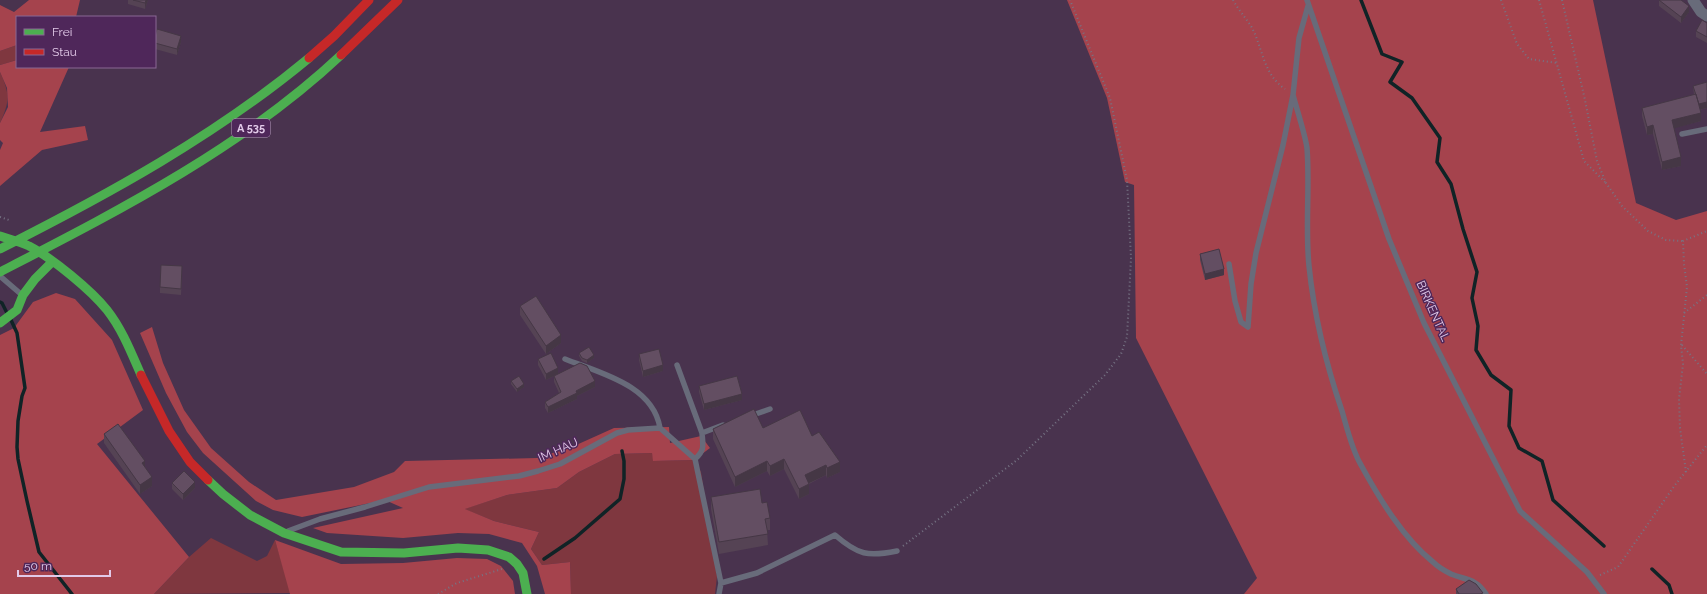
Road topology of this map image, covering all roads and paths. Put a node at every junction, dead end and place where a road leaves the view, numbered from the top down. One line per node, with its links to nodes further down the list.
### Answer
1 (370, 0): 21 (main road, A 535)
2 (398, 0): 24 (main road, A 535)
3 (1070, 0): 43 (path)
4 (1233, 0): 12 (path)
5 (1501, 0): 11 (path)
6 (1539, 0): 11 (path)
7 (1562, 0): 15 (path)
8 (1693, 0): 10 (street)
9 (1308, 3): 12 (lane); 45 (lane, BIRKENTAL)
10 (1707, 16)
11 (1558, 63): 15 (path)
12 (1293, 95): 23 (lane); 50 (lane)
13 (1707, 129): 14 (lane)
14 (1682, 134)
15 (1606, 183): 20 (path)
16 (0, 217): 17 (path)
17 (9, 220)
18 (1707, 231): 20 (path)
19 (0, 236): 22 (main road)
20 (1683, 241): 28 (path)
21 (0, 249)
22 (51, 263): 26 (main road); 42 (main road)
23 (1229, 264)
24 (0, 272)
25 (0, 275): 26 (lane)
26 (23, 295): 29 (main road)
27 (1707, 295): 28 (path)
28 (1684, 313): 30 (path)
29 (0, 323)
30 (1681, 345): 33 (path); 41 (path)
31 (565, 359): 37 (lane)
32 (677, 365): 38 (lane)
33 (1707, 374)
34 (770, 409): 35 (lane)
35 (743, 418)
36 (729, 423): 38 (lane)
37 (660, 428): 40 (lane); 42 (lane, IM HAU)
38 (702, 432): 40 (lane)
39 (1707, 445): 41 (path)
40 (695, 459): 46 (lane)
41 (1686, 472): 45 (path)
42 (284, 533): 44 (main road)
43 (897, 550): 46 (lane)
44 (517, 564): 47 (path); 48 (main road)
45 (1593, 578): 51 (lane, BIRKENTAL)
46 (720, 583): 49 (lane)
47 (438, 594)
48 (527, 594)
49 (719, 594)
50 (1486, 594)
51 (1604, 594)

